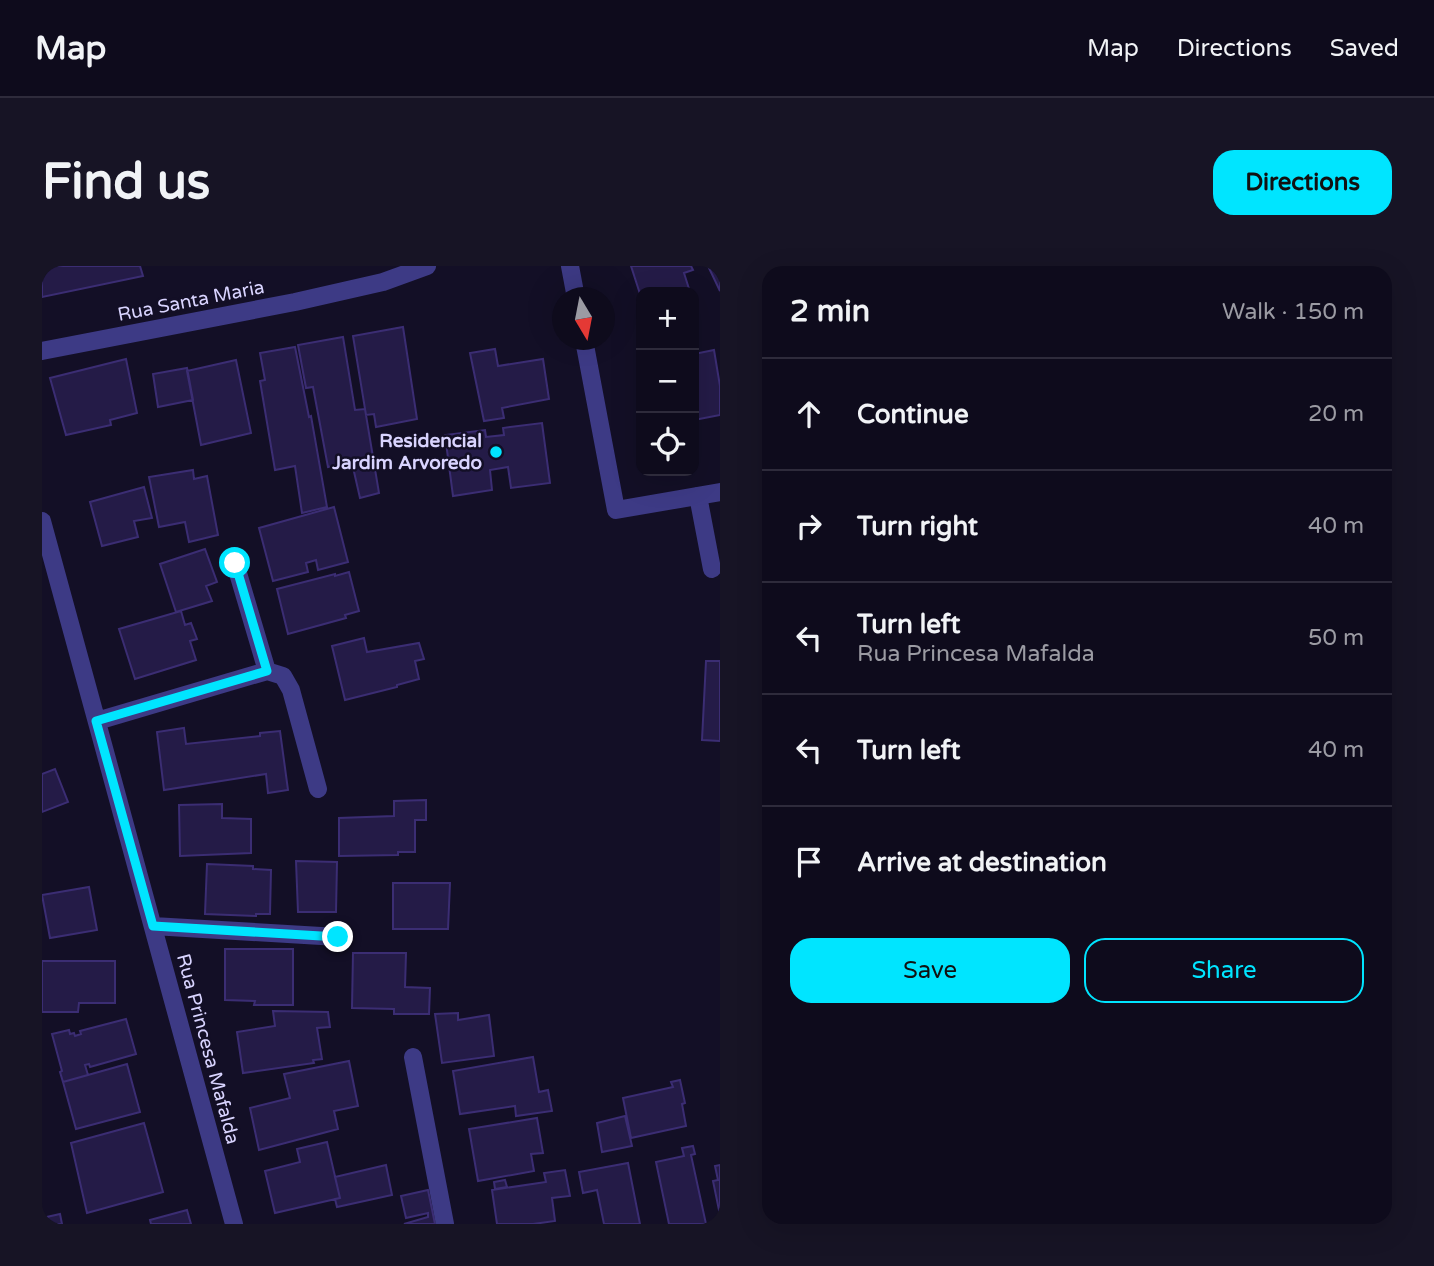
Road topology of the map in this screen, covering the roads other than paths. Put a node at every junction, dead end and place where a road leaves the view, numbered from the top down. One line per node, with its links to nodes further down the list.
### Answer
1 (427, 266): 5 (street, Rua Santa Maria)
2 (570, 266): 3 (street)
3 (574, 287)
4 (586, 350): 7 (street)
5 (42, 351)
6 (720, 492): 7 (street)
7 (698, 496): 10 (street)
8 (42, 522): 12 (street, Rua Princesa Mafalda)
9 (235, 563): 11 (street)
10 (712, 569)
11 (267, 671): 12 (street); 13 (street)
12 (96, 721): 14 (street, Rua Princesa Mafalda)
13 (318, 789)
14 (153, 926): 15 (street); 17 (street, Rua Princesa Mafalda)
15 (338, 937)
16 (413, 1057): 18 (street)
17 (234, 1224)
18 (445, 1224)

